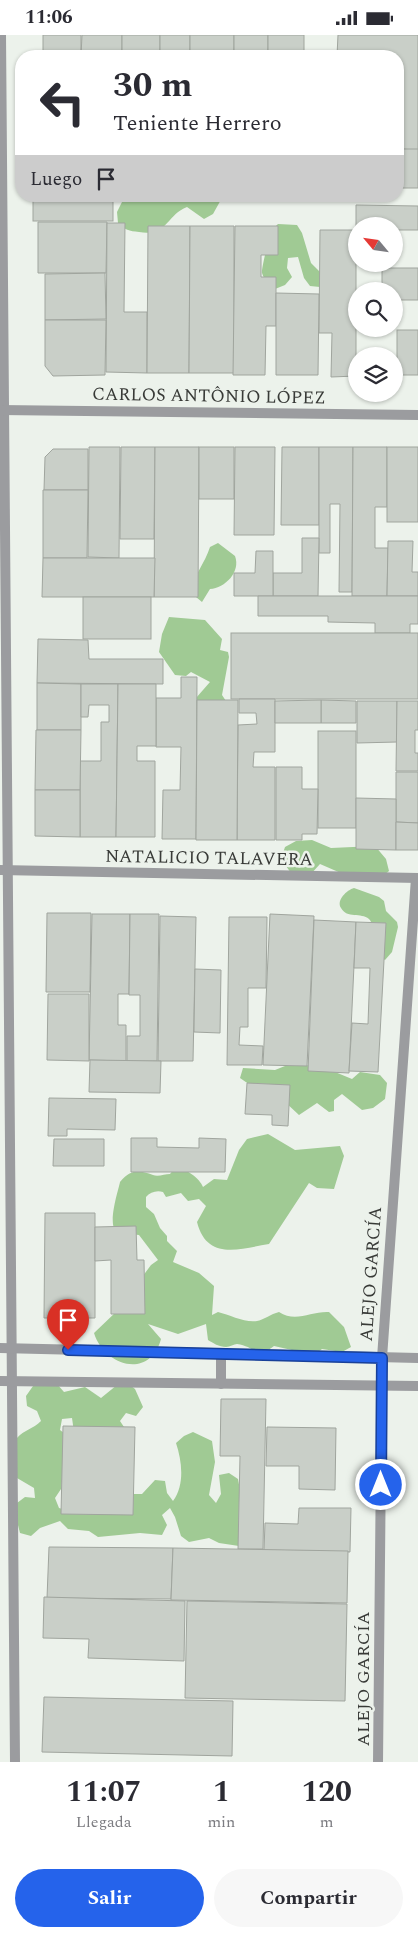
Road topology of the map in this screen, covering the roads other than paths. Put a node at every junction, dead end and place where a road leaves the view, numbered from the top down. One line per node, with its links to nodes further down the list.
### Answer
1 (1, 35): 2 (street)
2 (2, 410): 3 (street, CARLOS ANTÔNIO LÓPEZ); 4 (street)
3 (418, 415)
4 (4, 870): 5 (street, NATALICIO TALAVERA); 7 (street)
5 (417, 878): 9 (street, ALEJO GARCÍA)
6 (0, 1348): 7 (street)
7 (11, 1348): 8 (street); 12 (street)
8 (220, 1353): 9 (street); 13 (street)
9 (382, 1358): 10 (street); 14 (street, ALEJO GARCÍA)
10 (418, 1358)
11 (0, 1381): 12 (street)
12 (11, 1381): 13 (street); 16 (street)
13 (221, 1384): 14 (street)
14 (382, 1386): 15 (street); 17 (street, ALEJO GARCÍA)
15 (418, 1386)
16 (15, 1762)
17 (378, 1762)

